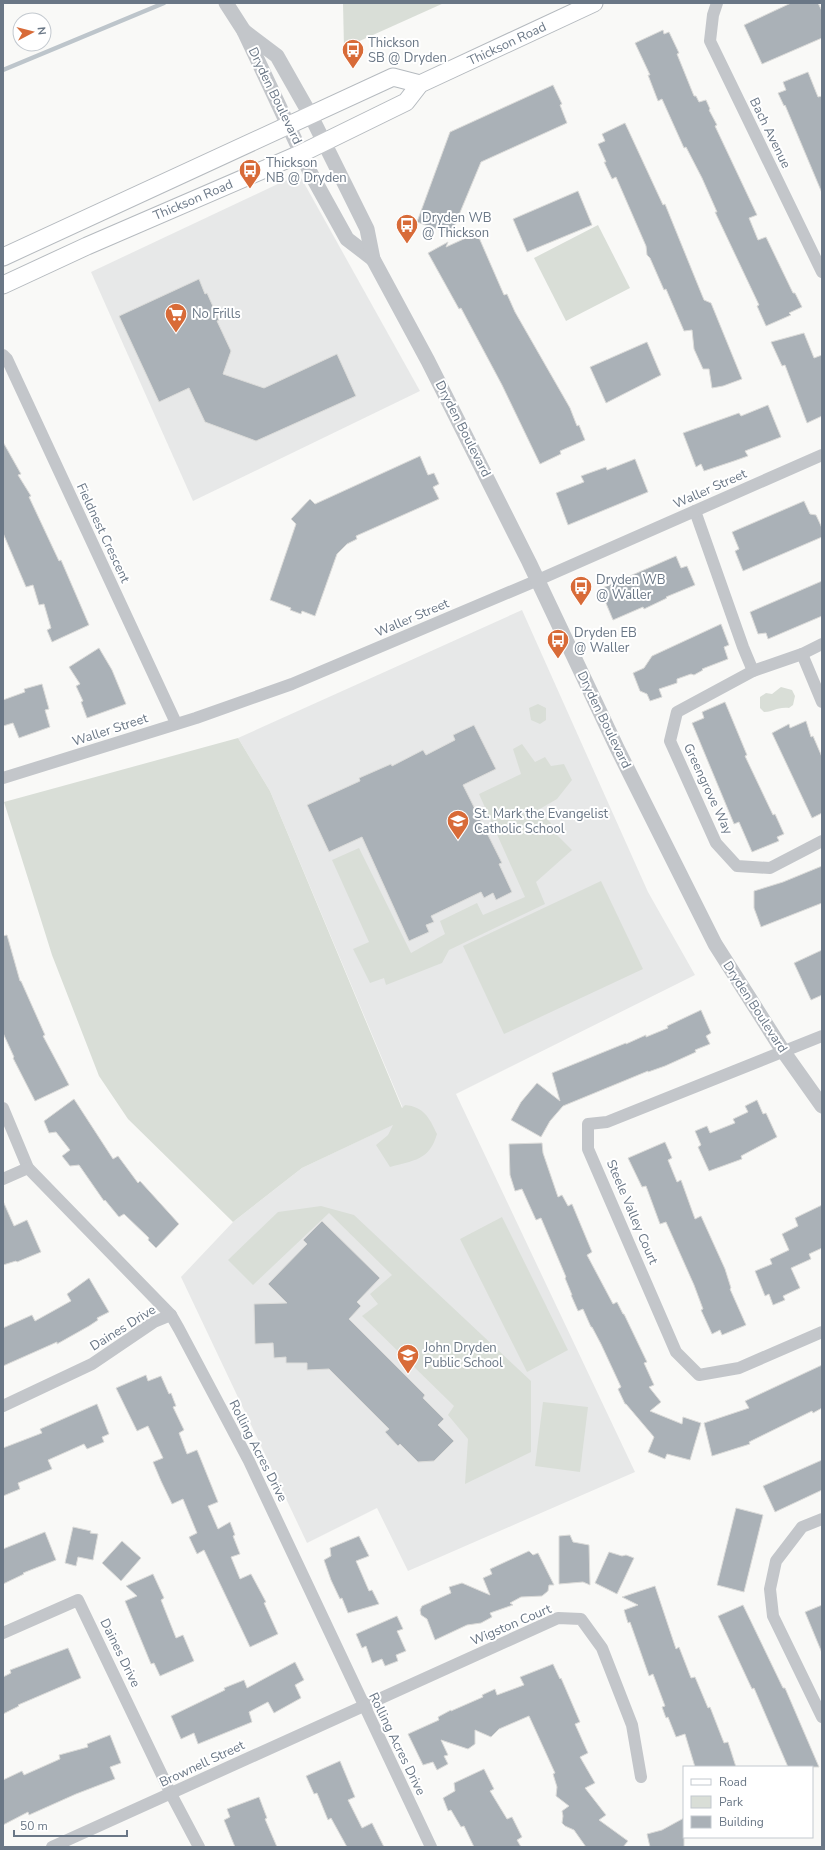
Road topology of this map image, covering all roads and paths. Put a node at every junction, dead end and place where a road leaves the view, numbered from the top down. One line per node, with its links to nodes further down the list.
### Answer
1 (226, 3): 4 (street, Dryden Boulevard)
2 (594, 3): 5 (main road, Thickson Road)
3 (717, 3): 12 (street, Bach Avenue)
4 (244, 31): 6 (street, Dryden Boulevard); 7 (street, Dryden Boulevard)
5 (420, 84): 6 (main road, Thickson Road); 8 (main road, Thickson Road)
6 (311, 116): 7 (main road, Thickson Road); 8 (street, Dryden Boulevard)
7 (289, 126): 9 (street, Dryden Boulevard); 10 (main road, Thickson Road)
8 (324, 142): 9 (main road, Thickson Road); 11 (street, Dryden Boulevard)
9 (302, 153): 11 (street, Dryden Boulevard); 13 (main road, Thickson Road)
10 (3, 257)
11 (373, 259): 17 (street, Dryden Boulevard)
12 (822, 272)
13 (3, 285)
14 (3, 355): 22 (street, Fieldnest Crescent)
15 (822, 455): 16 (street, Waller Street)
16 (694, 511): 17 (street, Waller Street); 20 (street)
17 (538, 580): 22 (street, Waller Street); 26 (street, Dryden Boulevard)
18 (822, 644): 19 (street, Greengrove Way)
19 (802, 654): 20 (street, Greengrove Way); 21 (street)
20 (753, 671): 24 (street, Greengrove Way)
21 (822, 702)
22 (176, 723): 23 (street, Waller Street)
23 (3, 778)
24 (822, 841)
25 (822, 1036): 26 (street)
26 (783, 1051): 27 (street, Dryden Boulevard); 32 (street, Steele Valley Court)
27 (822, 1106)
28 (3, 1108): 29 (street, Rolling Acres Drive)
29 (28, 1168): 30 (street); 31 (street, Rolling Acres Drive)
30 (3, 1180)
31 (171, 1315): 33 (street, Daines Drive); 36 (street, Rolling Acres Drive)
32 (822, 1332)
33 (3, 1406)
34 (822, 1519): 37 (street)
35 (3, 1633): 39 (street, Daines Drive)
36 (363, 1705): 38 (street, Wigston Court); 39 (street, Brownell Street); 42 (street, Rolling Acres Drive)
37 (822, 1717)
38 (641, 1777)
39 (171, 1794): 40 (street, Brownell Street); 41 (street)
40 (52, 1847)
41 (199, 1847)
42 (431, 1847)

